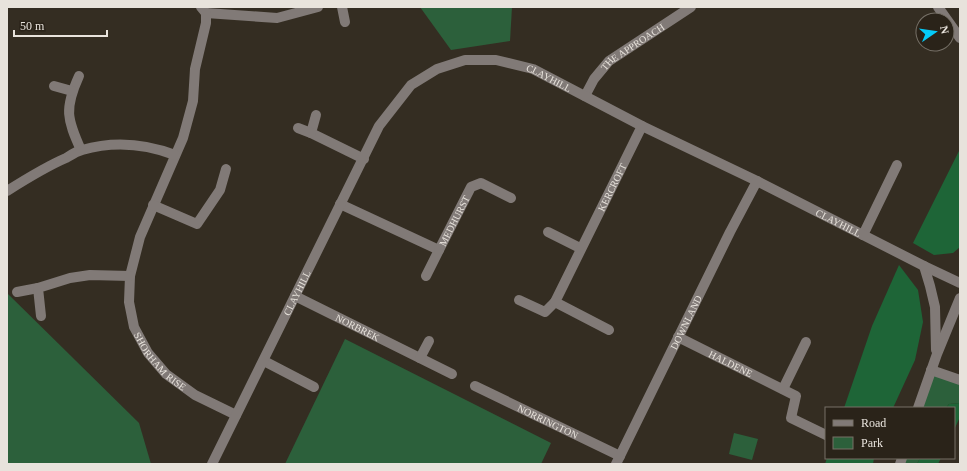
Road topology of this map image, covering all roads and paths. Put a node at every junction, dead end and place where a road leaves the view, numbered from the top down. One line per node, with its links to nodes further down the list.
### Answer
1 (318, 7): 5 (street)
2 (342, 7): 7 (street)
3 (691, 7): 12 (street, THE APPROACH)
4 (938, 7): 8 (street)
5 (298, 9): 6 (street)
6 (203, 10): 18 (street, SHORHAM RISE)
7 (345, 22)
8 (960, 38)
9 (79, 76): 11 (street)
10 (54, 86): 11 (street)
11 (72, 91): 17 (street)
12 (585, 96): 14 (street, CLAYHILL); 19 (street, CLAYHILL)
13 (316, 115): 16 (street)
14 (642, 126): 22 (street, CLAYHILL); 29 (street, KERCROFT)
15 (298, 128): 16 (street)
16 (310, 133): 19 (street)
17 (81, 150): 18 (street); 23 (street)
18 (175, 155): 26 (street, SHORHAM RISE)
19 (364, 159): 25 (street, CLAYHILL)
20 (897, 165): 28 (street)
21 (226, 169): 26 (street)
22 (757, 181): 28 (street, CLAYHILL); 43 (street, DOWNLAND)
23 (7, 191)
24 (511, 198): 30 (street, MEDHURST)
25 (340, 204): 30 (street, MEDHURST); 37 (street, CLAYHILL)
26 (153, 205): 32 (street, SHORHAM RISE)
27 (548, 232): 29 (street)
28 (863, 235): 31 (street, CLAYHILL)
29 (580, 248): 40 (street, KERCROFT)
30 (439, 250): 33 (street, MEDHURST)
31 (924, 266): 34 (street, CLAYHILL); 46 (street)
32 (130, 276): 35 (street); 56 (street, SHORHAM RISE)
33 (426, 276)
34 (960, 282)
35 (38, 288): 36 (street); 41 (street)
36 (17, 292)
37 (295, 296): 47 (street, NORBREK); 48 (street, CLAYHILL)
38 (960, 299): 46 (street)
39 (518, 300): 40 (street)
40 (555, 302): 42 (street)
41 (41, 316)
42 (609, 330)
43 (678, 337): 54 (street, HALDENE); 58 (street, DOWNLAND)
44 (429, 341): 47 (street)
45 (806, 342): 54 (street)
46 (937, 354): 49 (street)
47 (420, 358): 50 (street, NORBREK)
48 (264, 361): 53 (street); 56 (street, CLAYHILL)
49 (931, 370): 51 (street); 55 (street)
50 (452, 374)
51 (960, 380)
52 (475, 386): 58 (street, NORRINGTON)
53 (314, 387)
54 (783, 389): 57 (street, HALDENE)
55 (918, 407)
56 (236, 415): 59 (street, CLAYHILL)
57 (825, 435)
58 (618, 460)
59 (212, 464)

